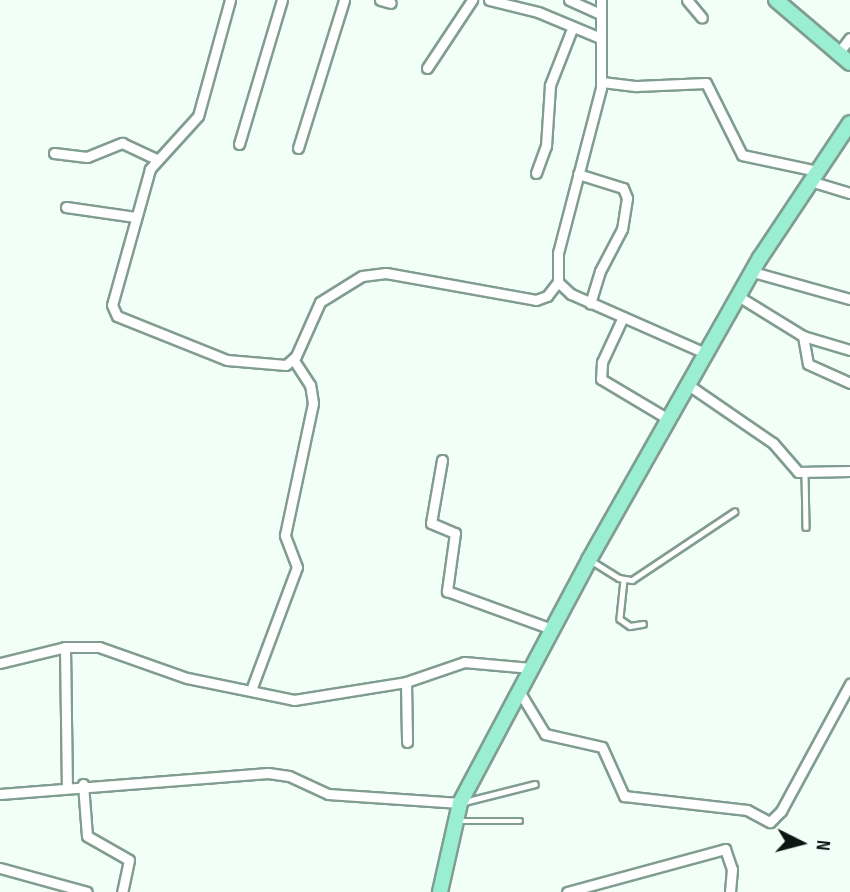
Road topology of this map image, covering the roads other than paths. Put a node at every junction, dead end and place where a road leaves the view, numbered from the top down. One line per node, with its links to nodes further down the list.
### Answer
1 (230, 0): 25 (street)
2 (282, 0): 22 (street)
3 (344, 0): 23 (street)
4 (380, 0): 11 (street)
5 (471, 0): 19 (street)
6 (489, 0): 14 (street)
7 (569, 0): 12 (street)
8 (601, 0): 12 (street)
9 (687, 0): 13 (street)
10 (776, 0): 17 (main road)
11 (391, 3)
12 (600, 14): 15 (street)
13 (702, 18)
14 (572, 29): 15 (street); 26 (street)
15 (598, 37): 20 (street)
16 (850, 38): 17 (street)
17 (837, 55): 18 (main road)
18 (850, 63)
19 (427, 68)
20 (602, 82): 27 (street); 28 (street)
21 (850, 123): 28 (main road)
22 (239, 144)
23 (298, 148)
24 (54, 153): 25 (street)
25 (157, 159): 31 (street)
26 (536, 173)
27 (578, 174): 33 (street); 36 (street)
28 (813, 176): 29 (street); 32 (main road)
29 (850, 193)
30 (66, 207): 31 (street)
31 (135, 217): 41 (street)
32 (752, 272): 34 (main road); 35 (street)
33 (558, 282): 36 (street); 41 (street)
34 (738, 296): 38 (street); 40 (main road)
35 (850, 299)
36 (590, 303): 37 (street)
37 (623, 317): 40 (street); 44 (street)
38 (803, 336): 39 (street); 42 (street)
39 (850, 349)
40 (705, 353): 43 (main road)
41 (294, 360): 59 (street)
42 (850, 383)
43 (687, 384): 44 (main road); 47 (street)
44 (668, 419): 50 (main road)
45 (442, 460): 53 (street)
46 (850, 471): 47 (street)
47 (805, 474): 49 (lane)
48 (734, 512): 51 (lane)
49 (806, 527)
50 (589, 559): 51 (lane); 53 (main road)
51 (625, 580): 52 (lane)
52 (643, 624)
53 (552, 629): 56 (main road)
54 (65, 647): 55 (street); 59 (street); 64 (street)
55 (0, 663)
56 (531, 668): 57 (street); 60 (main road)
57 (406, 682): 59 (street); 61 (street)
58 (850, 684): 60 (street)
59 (251, 690)
60 (519, 691): 66 (main road)
61 (407, 742)
62 (83, 784): 64 (street); 66 (street); 71 (street)
63 (534, 784): 66 (lane)
64 (66, 787): 65 (street)
65 (0, 793)
66 (460, 803): 67 (main road)
67 (454, 821): 68 (lane); 72 (main road)
68 (520, 821)
69 (0, 868): 70 (street)
70 (87, 892)
71 (122, 892)
72 (440, 892)
73 (567, 892): 74 (street)
74 (730, 892)

